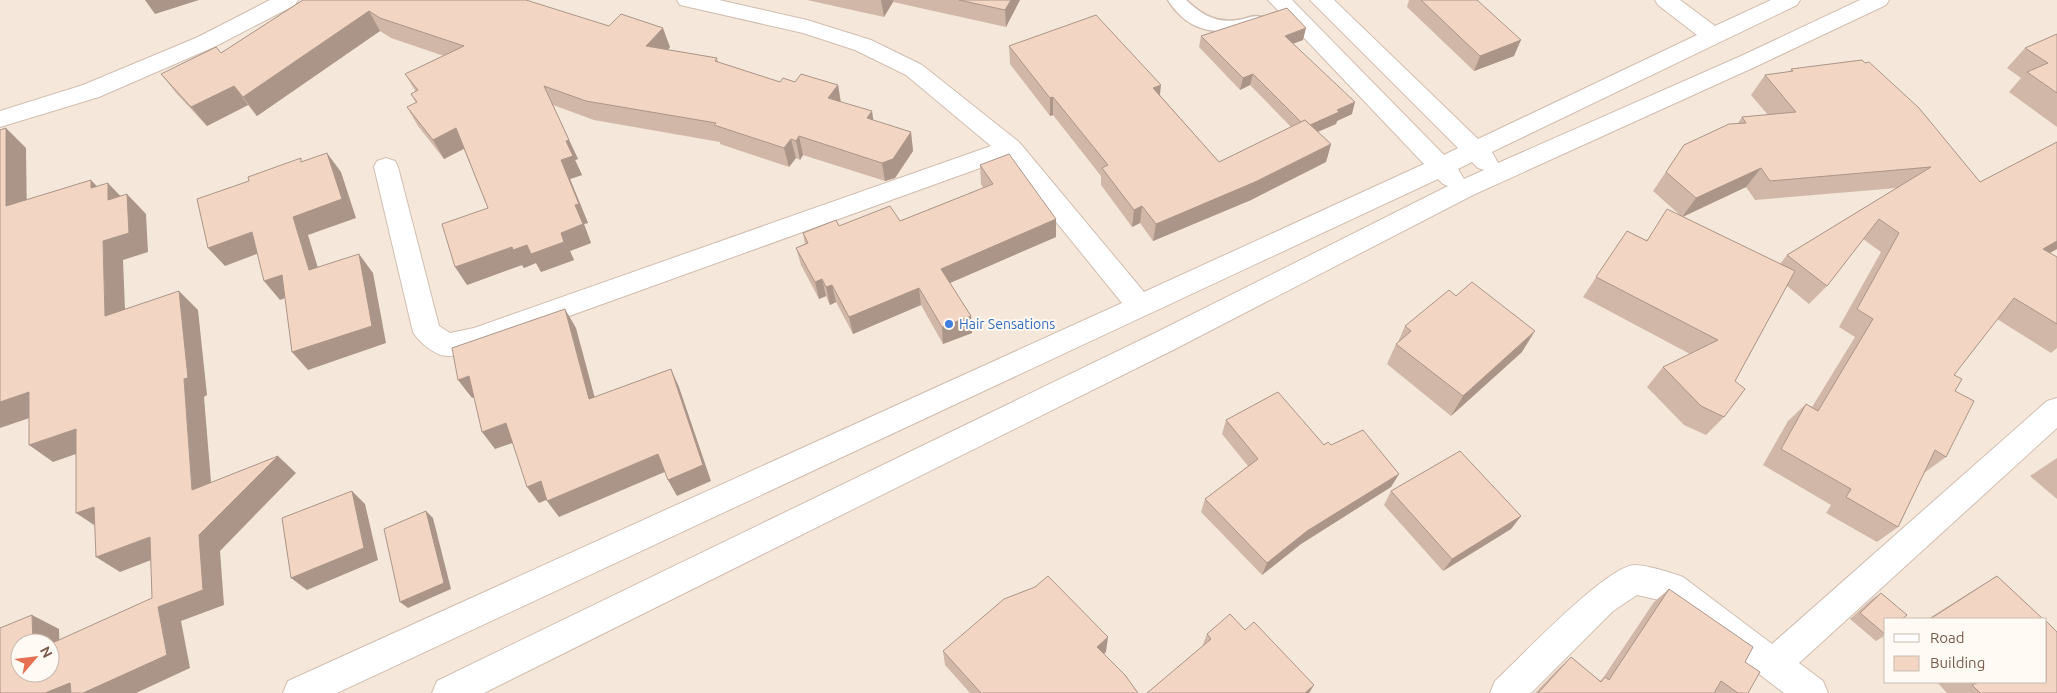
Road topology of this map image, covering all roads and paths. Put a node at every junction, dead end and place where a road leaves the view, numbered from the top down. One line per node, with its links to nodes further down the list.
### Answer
1 (287, 0): 10 (street)
2 (688, 0): 11 (street)
3 (1176, 0): 8 (lane)
4 (1321, 0): 12 (street)
5 (1666, 0): 9 (street)
6 (1789, 0): 9 (street)
7 (1878, 0): 15 (street)
8 (1284, 5): 13 (street)
9 (1714, 36): 12 (street)
10 (0, 119)
11 (1010, 148): 14 (street); 17 (street)
12 (1476, 151): 13 (street); 15 (street)
13 (1440, 166): 16 (street); 17 (street)
14 (386, 167)
15 (1498, 174): 16 (street)
16 (1464, 189): 22 (street)
17 (1139, 305): 20 (street)
18 (2057, 410): 19 (street)
19 (1773, 665): 23 (street); 24 (street)
20 (337, 684): 21 (street)
21 (300, 693)
22 (449, 693)
23 (1507, 693)
24 (1810, 693)

